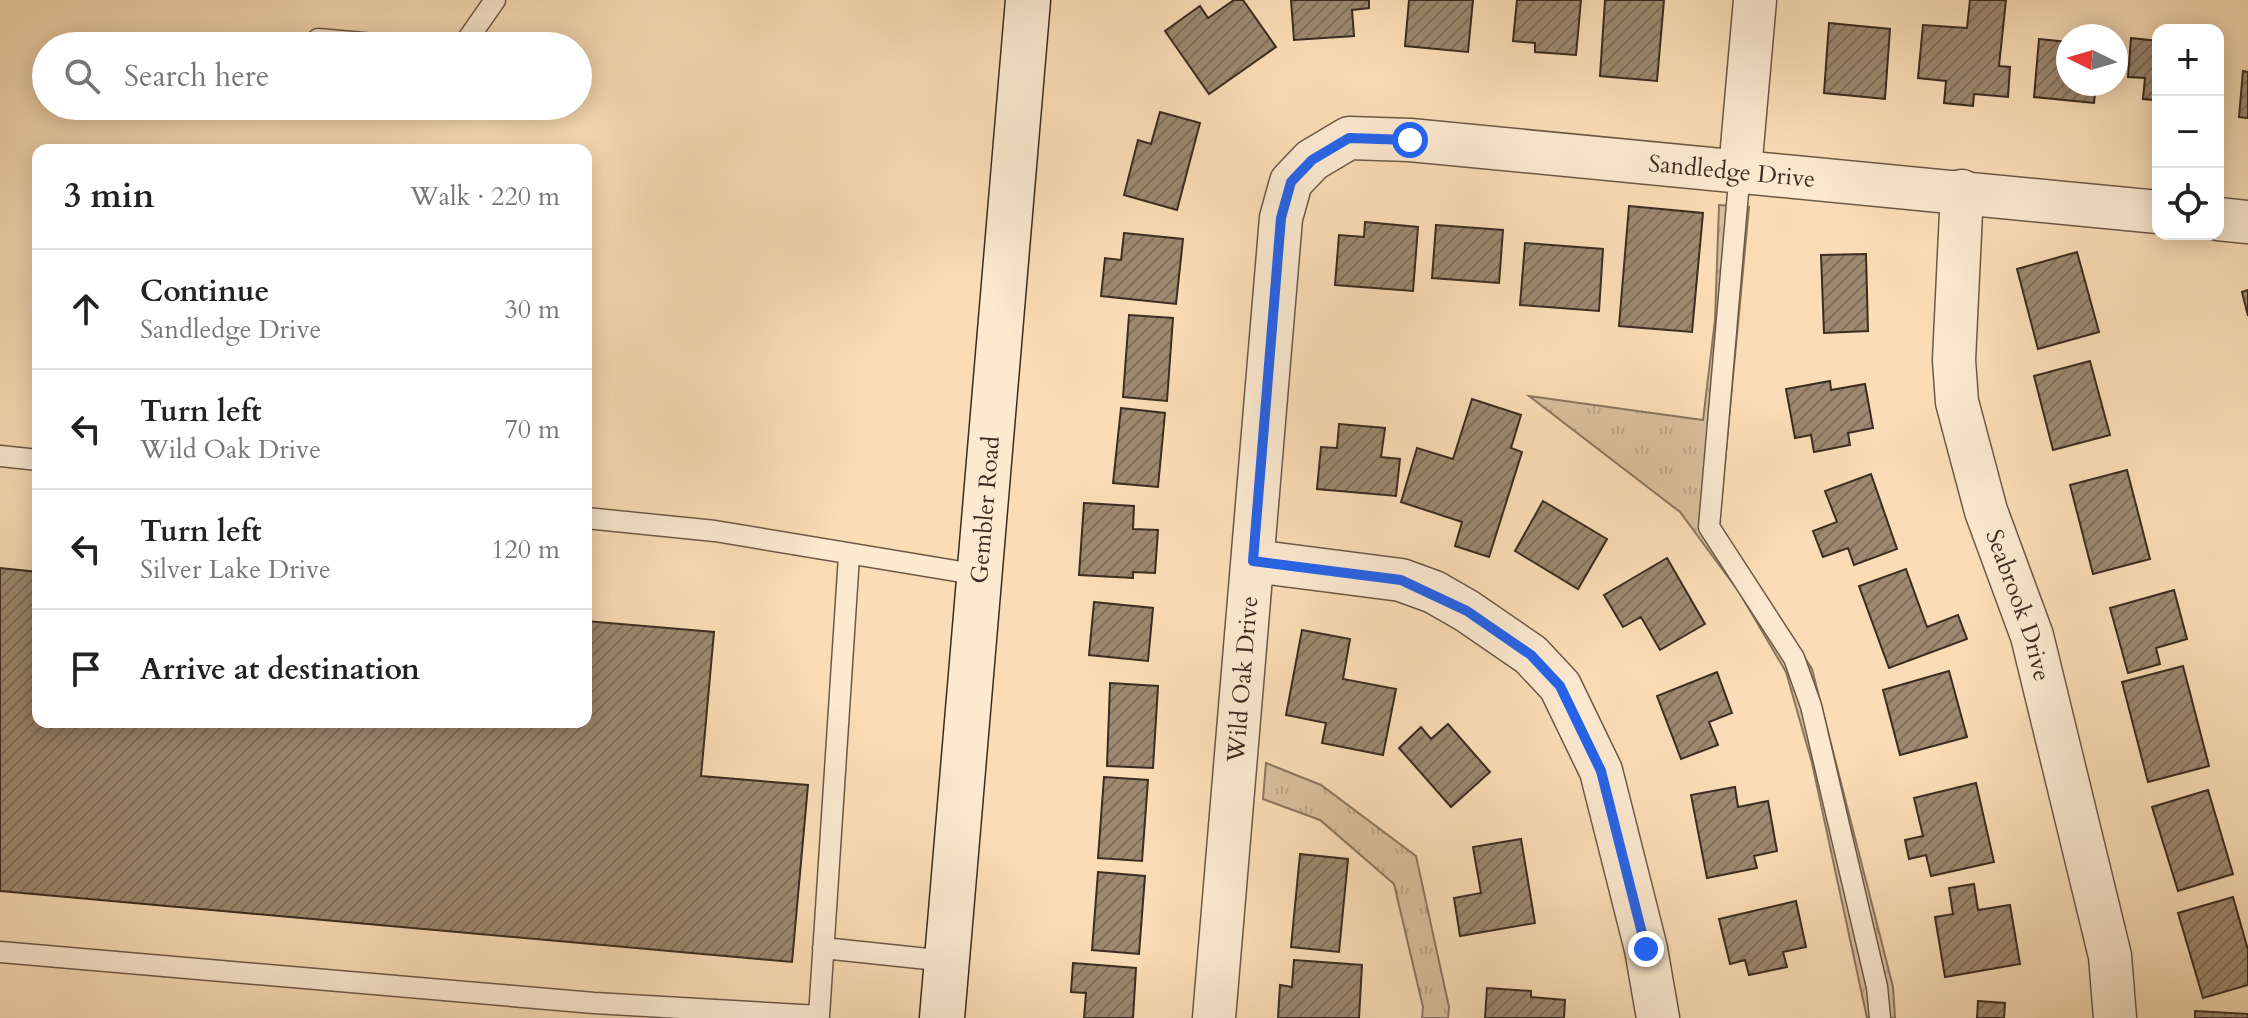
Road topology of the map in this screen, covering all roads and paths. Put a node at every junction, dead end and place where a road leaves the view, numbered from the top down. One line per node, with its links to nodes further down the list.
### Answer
1 (495, 0): 4 (lane)
2 (1028, 0): 16 (main road, Gembler Road)
3 (1755, 0): 6 (street)
4 (473, 32)
5 (1312, 160): 6 (street, Sandledge Drive); 15 (street, Wild Oak Drive)
6 (1740, 170): 7 (street, Sandledge Drive); 23 (lane)
7 (1962, 191): 8 (street, Sandledge Drive); 24 (street, Seabrook Drive)
8 (2152, 211)
9 (2224, 220): 10 (street)
10 (2248, 222)
11 (0, 456): 12 (lane)
12 (32, 459)
13 (592, 519): 14 (lane)
14 (849, 556): 16 (lane); 17 (lane)
15 (1253, 561): 21 (street, Wild Oak Drive); 22 (street)
16 (980, 575): 19 (main road, Gembler Road)
17 (823, 948): 18 (lane); 19 (lane)
18 (0, 952)
19 (947, 961): 20 (main road, Gembler Road)
20 (942, 1018)
21 (1214, 1018)
22 (1658, 1018)
23 (1880, 1018)
24 (2115, 1018)

